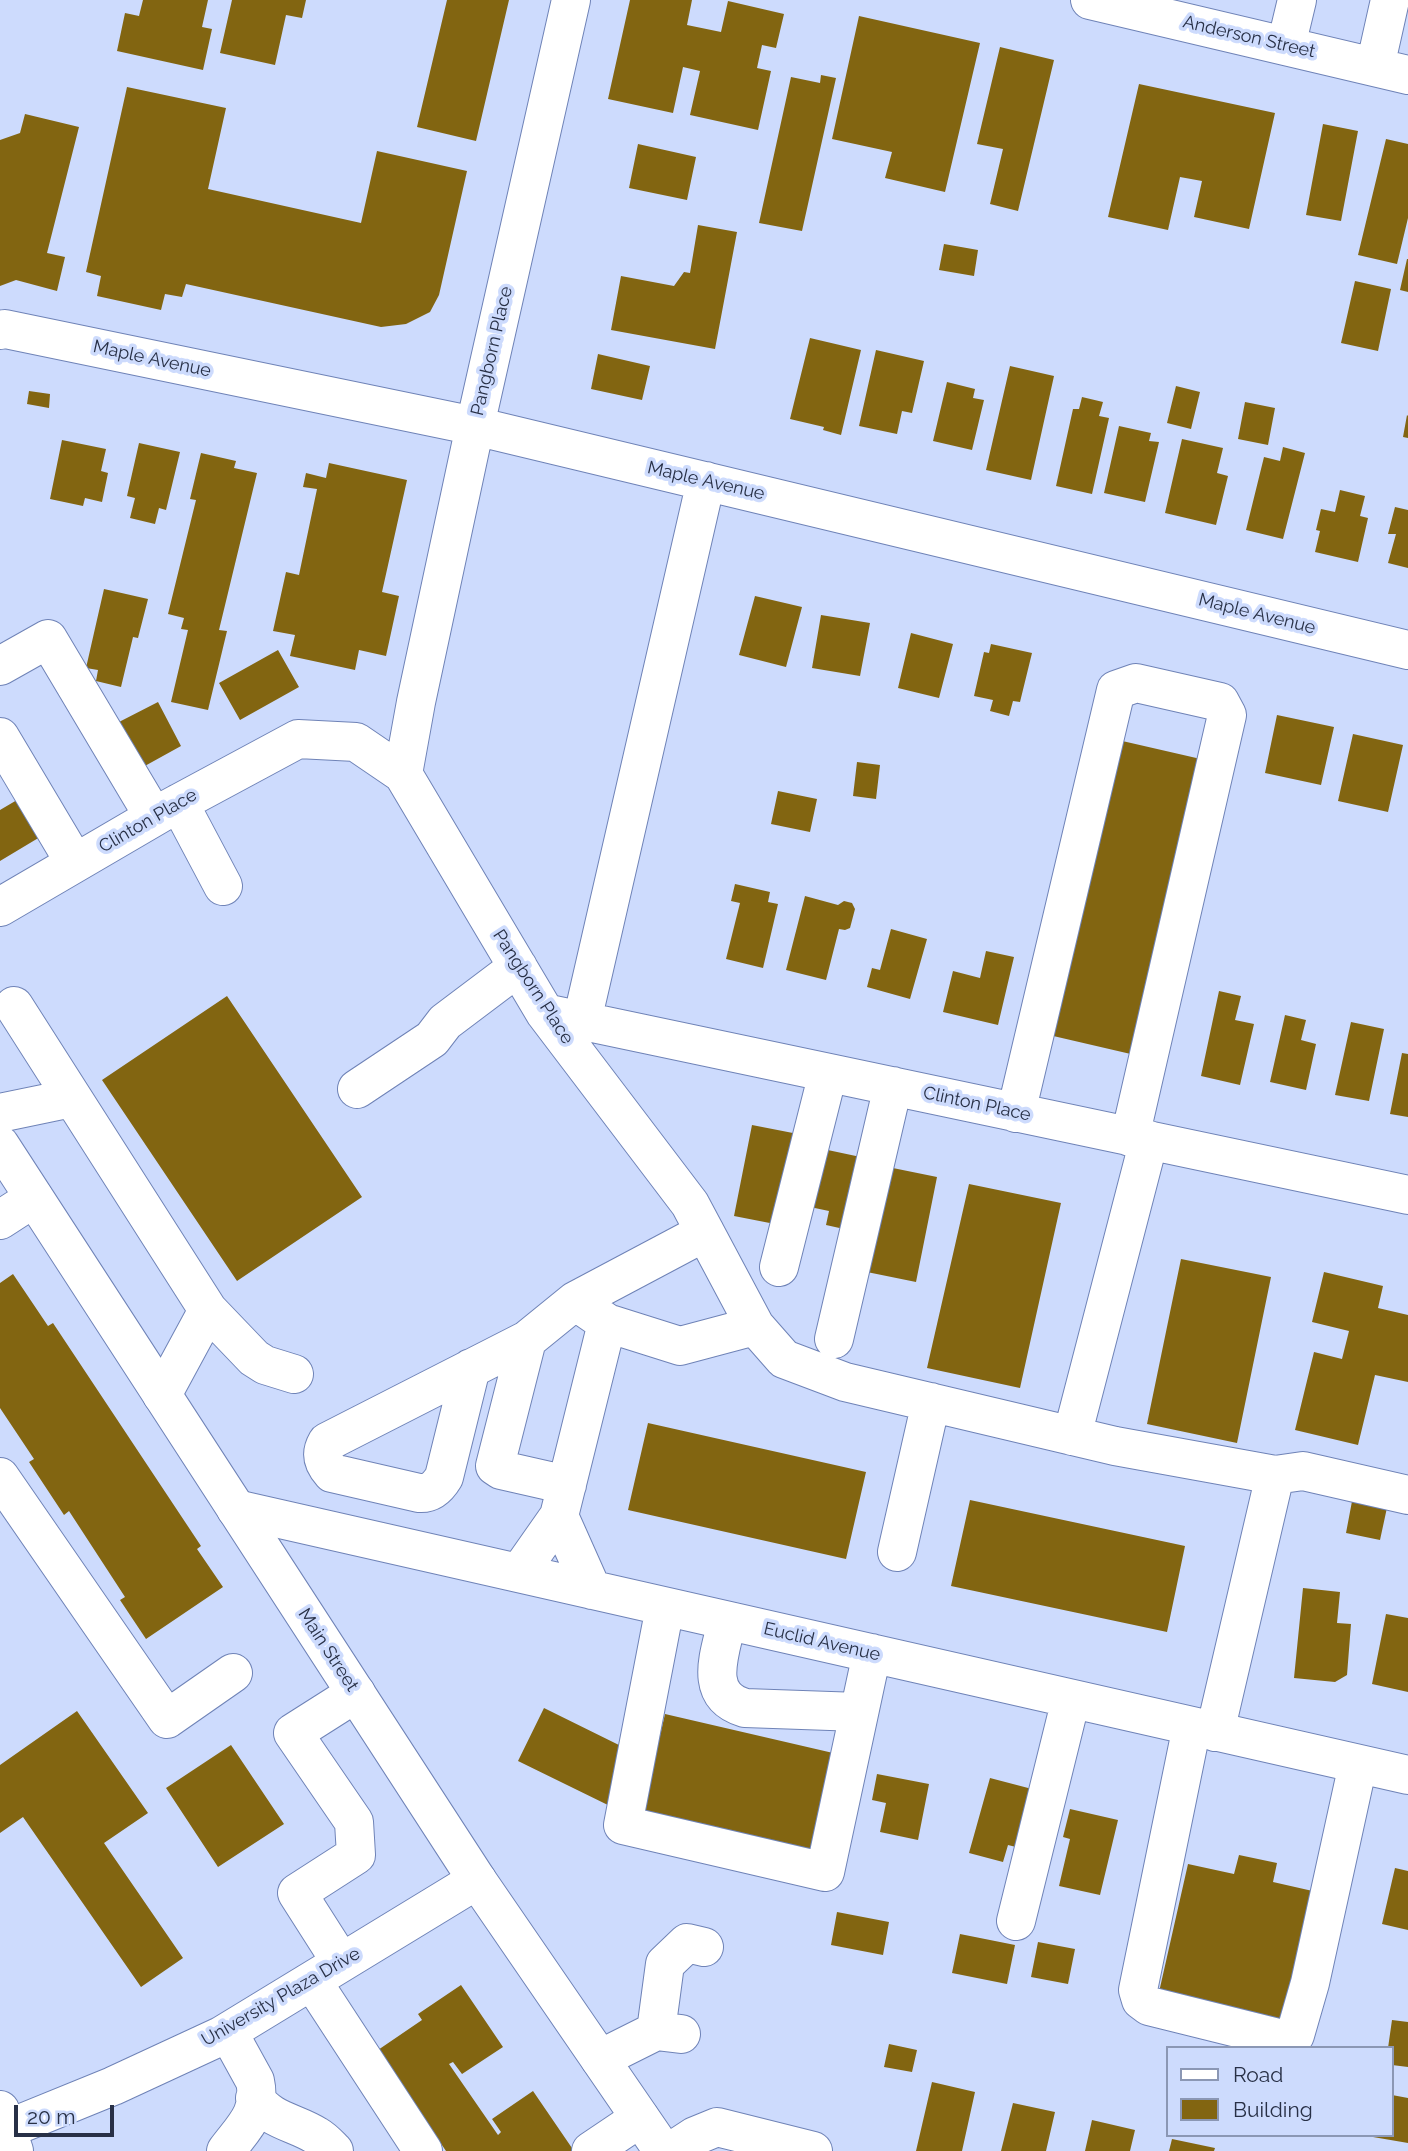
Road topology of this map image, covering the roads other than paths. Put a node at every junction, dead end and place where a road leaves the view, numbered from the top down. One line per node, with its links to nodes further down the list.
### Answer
1 (571, 0): 8 (street, Pangborn Place)
2 (1090, 0): 5 (street, Anderson Street)
3 (1297, 0): 5 (street)
4 (1390, 0): 6 (street)
5 (1286, 46): 6 (street, Anderson Street)
6 (1392, 71)
7 (0, 330): 8 (street, Maple Avenue)
8 (475, 426): 9 (street, Maple Avenue); 14 (street, Pangborn Place)
9 (706, 481): 10 (street, Maple Avenue); 22 (street)
10 (1408, 650)
11 (0, 666): 15 (street)
12 (0, 737): 16 (street)
13 (298, 739): 14 (street, Pangborn Place); 15 (street, Clinton Place)
14 (403, 774): 19 (street, Pangborn Place)
15 (166, 810): 16 (street, Clinton Place); 17 (street)
16 (75, 863): 18 (street, Clinton Place)
17 (223, 886)
18 (0, 907)
19 (518, 967): 21 (street, Pangborn Place); 25 (street)
20 (14, 1006): 26 (street)
21 (545, 1013): 22 (street, Clinton Place); 34 (street, Pangborn Place)
22 (582, 1021): 23 (street, Clinton Place)
23 (828, 1073): 24 (street, Clinton Place); 35 (street)
24 (893, 1086): 28 (street, Clinton Place); 40 (street)
25 (357, 1089)
26 (72, 1098): 27 (street); 37 (street)
27 (0, 1113)
28 (1016, 1113): 29 (street, Clinton Place); 29 (street)
29 (1139, 1138): 31 (street, Clinton Place); 46 (street)
30 (0, 1145): 32 (street, Main Street)
31 (1408, 1195)
32 (34, 1198): 33 (street); 44 (street, Main Street)
33 (0, 1220)
34 (705, 1232): 36 (street); 39 (street, Pangborn Place)
35 (779, 1267)
36 (575, 1301): 38 (street); 41 (street)
37 (208, 1310): 43 (street); 44 (street)
38 (607, 1324): 39 (street); 50 (street)
39 (755, 1326): 45 (street, Pangborn Place)
40 (834, 1339)
41 (527, 1340): 42 (street); 50 (street)
42 (471, 1368)
43 (293, 1374)
44 (162, 1395): 51 (street, Main Street)
45 (931, 1402): 46 (street, Pangborn Place); 52 (street)
46 (1072, 1436): 47 (street, Pangborn Place)
47 (1275, 1475): 49 (street, Pangborn Place); 62 (street)
48 (0, 1477): 58 (street)
49 (1408, 1495)
50 (563, 1501): 53 (street); 54 (street)
51 (236, 1509): 53 (street, Euclid Avenue); 59 (street, Main Street)
52 (897, 1552)
53 (519, 1573): 54 (street, Euclid Avenue)
54 (592, 1590): 55 (street, Euclid Avenue)
55 (665, 1607): 56 (street, Euclid Avenue); 61 (street)
56 (727, 1621): 57 (street, Euclid Avenue); 61 (street)
57 (872, 1653): 60 (street, Euclid Avenue); 61 (street)
58 (233, 1673)
59 (356, 1693): 65 (street, Main Street); 68 (street)
60 (1072, 1699): 62 (street, Euclid Avenue); 66 (street)
61 (859, 1712)
62 (1203, 1729): 63 (street, Euclid Avenue); 63 (street)
63 (1358, 1764): 64 (street, Euclid Avenue)
64 (1408, 1775)
65 (477, 1880): 68 (street, University Plaza Drive); 70 (street, Main Street)
66 (1016, 1921)
67 (704, 1947): 70 (street)
68 (327, 1971): 69 (street, University Plaza Drive); 76 (street)
69 (228, 2032): 71 (street); 73 (street, University Plaza Drive)
70 (600, 2059): 72 (street, Main Street)
71 (256, 2098): 74 (street); 75 (street)
72 (640, 2118): 77 (street); 78 (street, Main Street)
73 (5, 2131)
74 (226, 2151)
75 (334, 2151)
76 (423, 2151)
77 (591, 2151)
78 (663, 2151)
79 (672, 2151): 80 (street)
80 (813, 2151)

